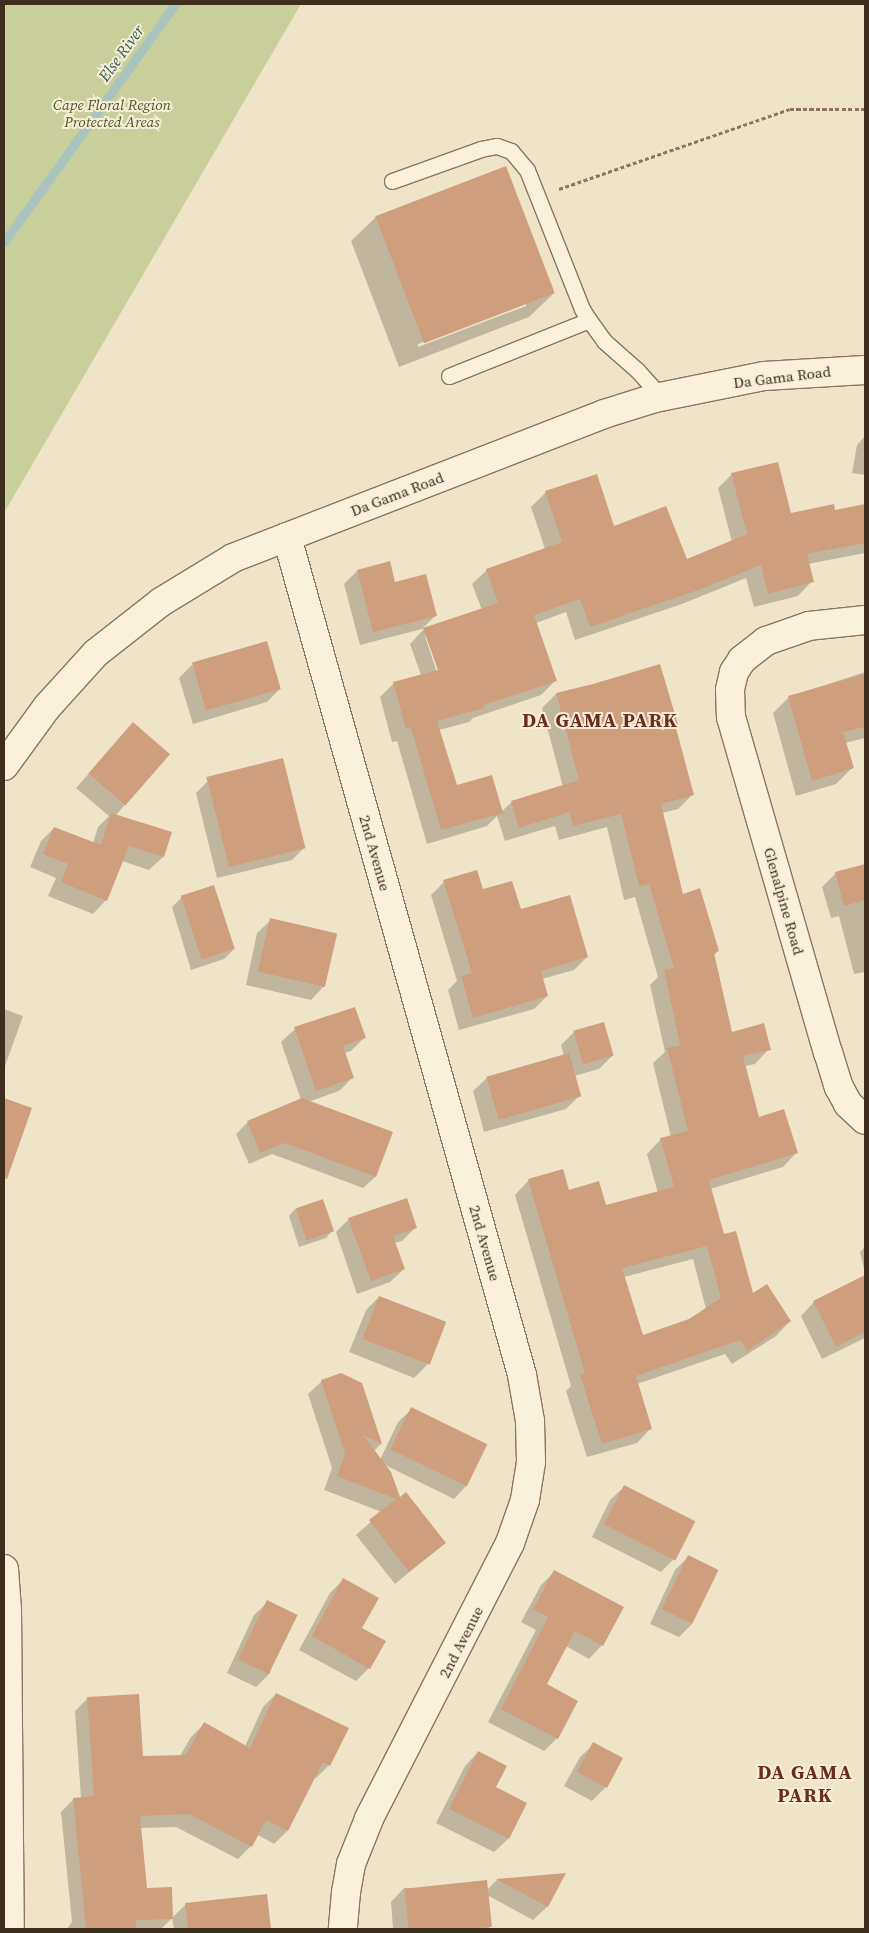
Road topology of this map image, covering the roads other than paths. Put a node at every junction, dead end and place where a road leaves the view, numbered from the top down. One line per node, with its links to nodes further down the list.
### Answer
1 (392, 180): 2 (lane)
2 (589, 320): 4 (lane); 5 (lane)
3 (865, 370): 5 (street, Da Gama Road)
4 (449, 376)
5 (661, 397): 6 (street, Da Gama Road)
6 (287, 537): 8 (street, Da Gama Road); 12 (street, 2nd Avenue)
7 (865, 620): 9 (street, Glenalpine Road)
8 (4, 766)
9 (865, 1120)
10 (4, 1569): 11 (street)
11 (10, 1929)
12 (343, 1929)

